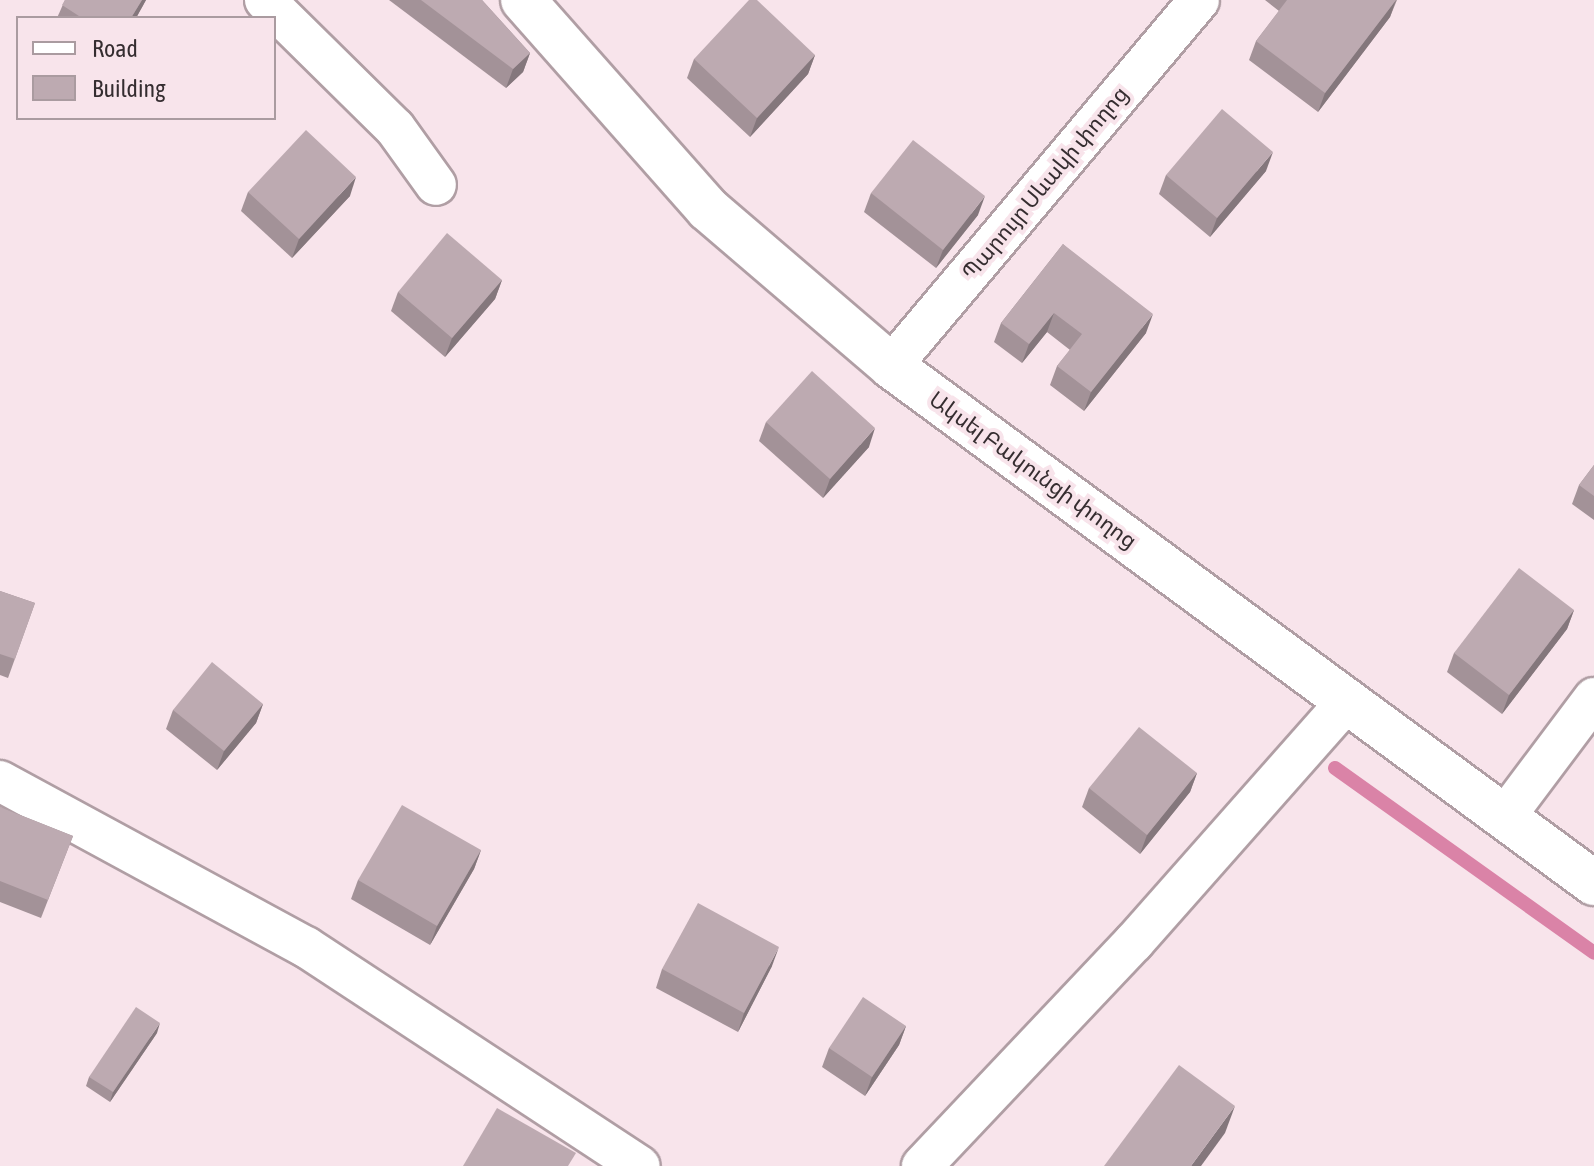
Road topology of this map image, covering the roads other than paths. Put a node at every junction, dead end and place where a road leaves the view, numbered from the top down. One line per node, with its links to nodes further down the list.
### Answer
1 (265, 0): 4 (street)
2 (523, 0): 5 (main road, Ակսել Բակունցի փողոց)
3 (1199, 0): 5 (street, Պարույր Սևակի փողոց)
4 (436, 185)
5 (891, 366): 7 (main road, Ակսել Բակունցի փողոց)
6 (1594, 698): 9 (street)
7 (1348, 700): 9 (main road, Ակսել Բակունցի փողոց); 12 (street)
8 (0, 781): 11 (street)
9 (1504, 818): 10 (main road, Ակսել Բակունցի փողոց)
10 (1594, 883)
11 (639, 1166)
12 (922, 1166)

